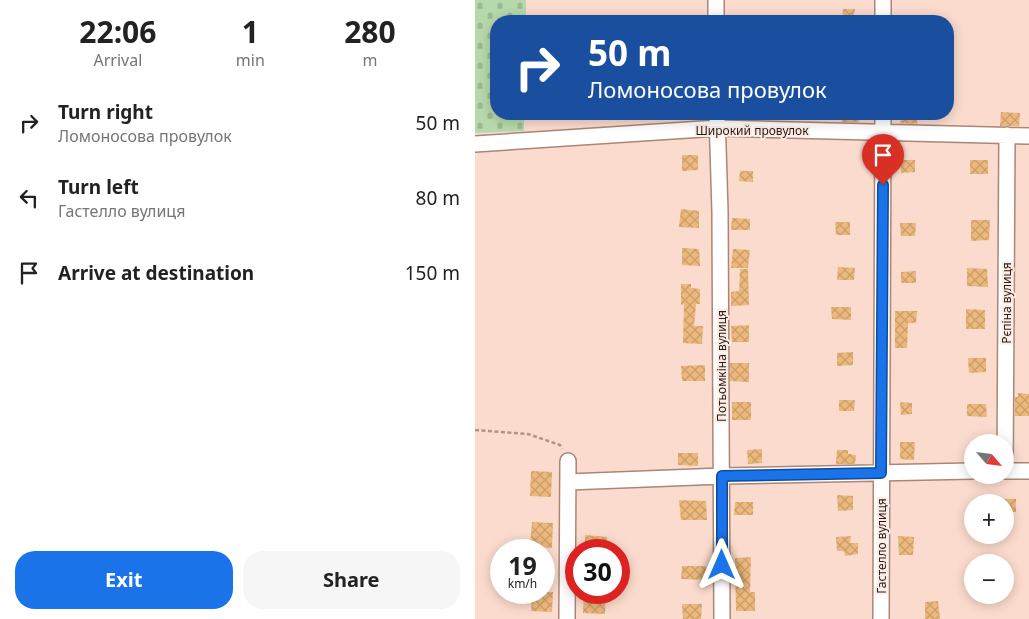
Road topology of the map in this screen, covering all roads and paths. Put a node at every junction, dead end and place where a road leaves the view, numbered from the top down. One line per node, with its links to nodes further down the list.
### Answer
1 (716, 0): 3 (street)
2 (883, 0): 4 (street)
3 (716, 15)
4 (883, 15)
5 (883, 120): 7 (street, Гастелло вулиця)
6 (717, 121): 7 (street, Широкий провулок); 10 (street, Широкий провулок); 18 (street, Потьомкіна вулиця)
7 (883, 132): 8 (street, Широкий провулок); 17 (street, Гастелло вулиця)
8 (1007, 135): 9 (street, Широкий провулок); 12 (street, Рєпіна вулиця)
9 (1029, 136)
10 (475, 144)
11 (475, 430): 13 (path)
12 (1005, 434)
13 (568, 461): 19 (street)
14 (964, 470): 17 (street)
15 (1014, 471): 16 (street)
16 (1029, 471)
17 (881, 473): 18 (street); 22 (street, Гастелло вулиця)
18 (722, 476): 19 (street); 21 (street, Потьомкіна вулиця)
19 (568, 482): 20 (street)
20 (567, 619)
21 (722, 619)
22 (881, 619)

